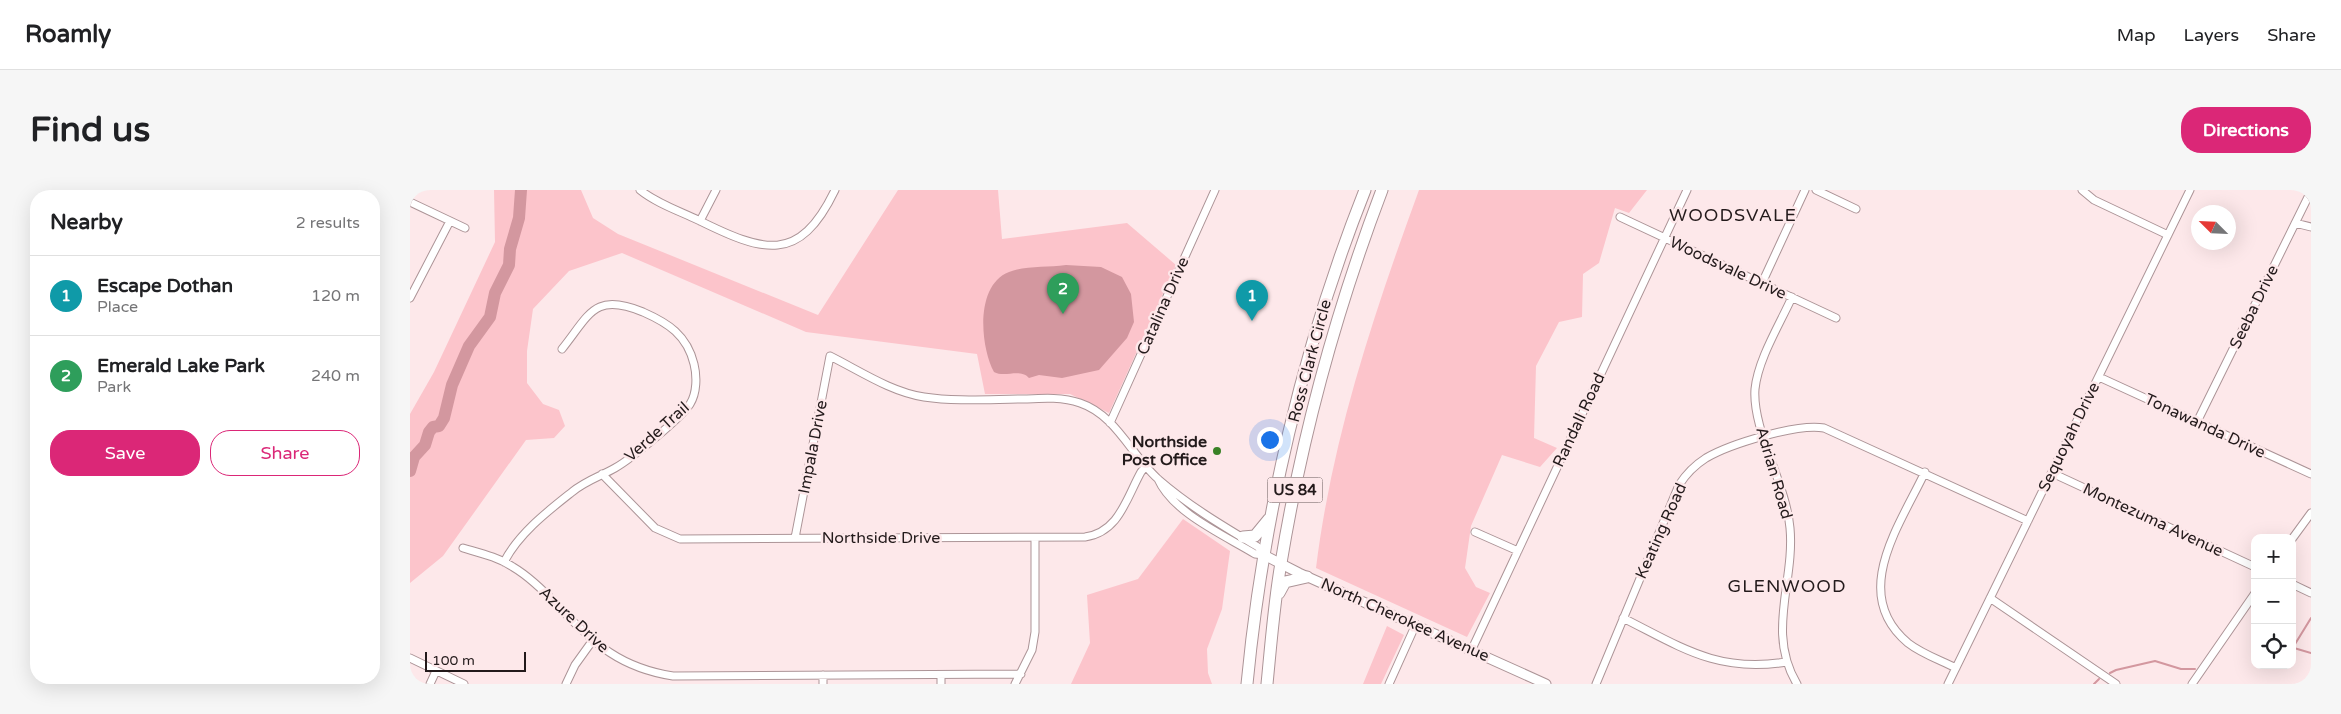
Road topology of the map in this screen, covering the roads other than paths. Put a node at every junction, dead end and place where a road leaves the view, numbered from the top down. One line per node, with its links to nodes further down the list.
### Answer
1 (640, 190): 17 (street)
2 (716, 190): 17 (street)
3 (835, 190): 17 (street)
4 (1365, 190): 23 (highway, Ross Clark Circle / US 84)
5 (1382, 190): 24 (highway, Ross Clark Circle / US 84)
6 (1687, 190): 22 (street, Randall Road)
7 (1805, 190): 25 (street)
8 (1816, 190): 14 (street)
9 (2082, 190): 21 (street)
10 (2190, 190): 21 (street, Sequoyah Drive)
11 (1213, 191): 35 (street, Catalina Drive)
12 (2311, 192): 18 (street, Seeba Drive)
13 (410, 202): 16 (street)
14 (1856, 209)
15 (1620, 217): 22 (street, Woodsvale Drive)
16 (450, 221): 20 (street); 26 (street)
17 (700, 221)
18 (2295, 224): 19 (street); 34 (street, Seeba Drive)
19 (2311, 227)
20 (465, 228)
21 (2168, 235): 33 (street, Sequoyah Drive)
22 (1664, 238): 25 (street, Woodsvale Drive); 52 (street, Randall Road)
23 (1345, 243): 24 (highway); 29 (highway, Ross Clark Circle / US 84)
24 (1360, 248): 31 (highway, Ross Clark Circle / US 84)
25 (1762, 283): 27 (street, Woodsvale Drive)
26 (410, 298)
27 (1792, 298): 28 (street, Woodsvale Drive); 36 (street, Adrian Road)
28 (1836, 318)
29 (1312, 347): 31 (highway); 43 (highway, Ross Clark Circle / US 84)
30 (562, 349): 40 (street, Verde Trail)
31 (1328, 351): 55 (highway, Ross Clark Circle / US 84)
32 (830, 356): 35 (street, North Cherokee Avenue); 49 (street, Impala Drive)
33 (2099, 377): 34 (street, Tonawanda Drive); 39 (street, Sequoyah Drive)
34 (2197, 422): 41 (street, Tonawanda Drive)
35 (1110, 423): 37 (street, North Cherokee Avenue)
36 (1764, 436): 38 (street, Keating Road); 63 (street, Keating Road); 68 (street, Adrian Road)
37 (1147, 465): 42 (street, North Cherokee Avenue); 50 (street, Northside Drive)
38 (1925, 472): 45 (street, Keating Road); 69 (street)
39 (2052, 472): 45 (street, Sequoyah Drive); 56 (street, Montezuma Avenue)
40 (602, 474): 49 (street, Northside Drive); 54 (street, Verde Trail)
41 (2311, 474)
42 (1158, 479): 48 (street, North Cherokee Avenue); 53 (street, North Cherokee Avenue)
43 (1273, 513): 48 (highway); 53 (highway, Ross Clark Circle / US 84)
44 (2311, 513): 47 (street)
45 (2028, 521): 60 (street, Sequoyah Drive)
46 (1476, 532): 52 (street)
47 (2296, 534)
48 (1242, 537): 53 (street, North Cherokee Avenue)
49 (795, 538): 50 (street, Northside Drive)
50 (1035, 538): 71 (street)
51 (463, 548): 54 (street, Azure Drive)
52 (1518, 551): 66 (street, Randall Road)
53 (1264, 555): 55 (street, North Cherokee Avenue); 74 (highway, Ross Clark Circle / US 84)
54 (504, 562): 65 (street, Azure Drive)
55 (1281, 564): 57 (street, North Cherokee Avenue); 61 (highway, Ross Clark Circle / US 84)
56 (2251, 565)
57 (1307, 577): 61 (highway); 64 (street, North Cherokee Avenue)
58 (2296, 586): 59 (street)
59 (2311, 593)
60 (1990, 598): 69 (street, Sequoyah Drive); 87 (street)
61 (1276, 599): 75 (highway, Ross Clark Circle / US 84)
62 (2251, 599): 88 (street)
63 (1623, 618): 68 (street); 84 (street, Keating Road)
64 (1416, 624): 66 (street, North Cherokee Avenue); 82 (street)
65 (593, 640): 72 (street, Azure Drive); 78 (street)
66 (1472, 649): 83 (street, North Cherokee Avenue)
67 (410, 658): 70 (street)
68 (1786, 662): 85 (street, Adrian Road)
69 (1956, 668): 86 (street, Sequoyah Drive)
70 (436, 671): 76 (street); 77 (street)
71 (1021, 674): 73 (street, Azure Drive); 81 (street)
72 (823, 675): 73 (street, Azure Drive); 79 (street)
73 (941, 675): 80 (street)
74 (1247, 678): 75 (highway)
75 (1268, 679)
76 (430, 684)
77 (464, 684)
78 (566, 684)
79 (823, 684)
80 (941, 684)
81 (1016, 684)
82 (1389, 684)
83 (1546, 684)
84 (1596, 684)
85 (1797, 684)
86 (1948, 684)
87 (2116, 684)
88 (2192, 684)

